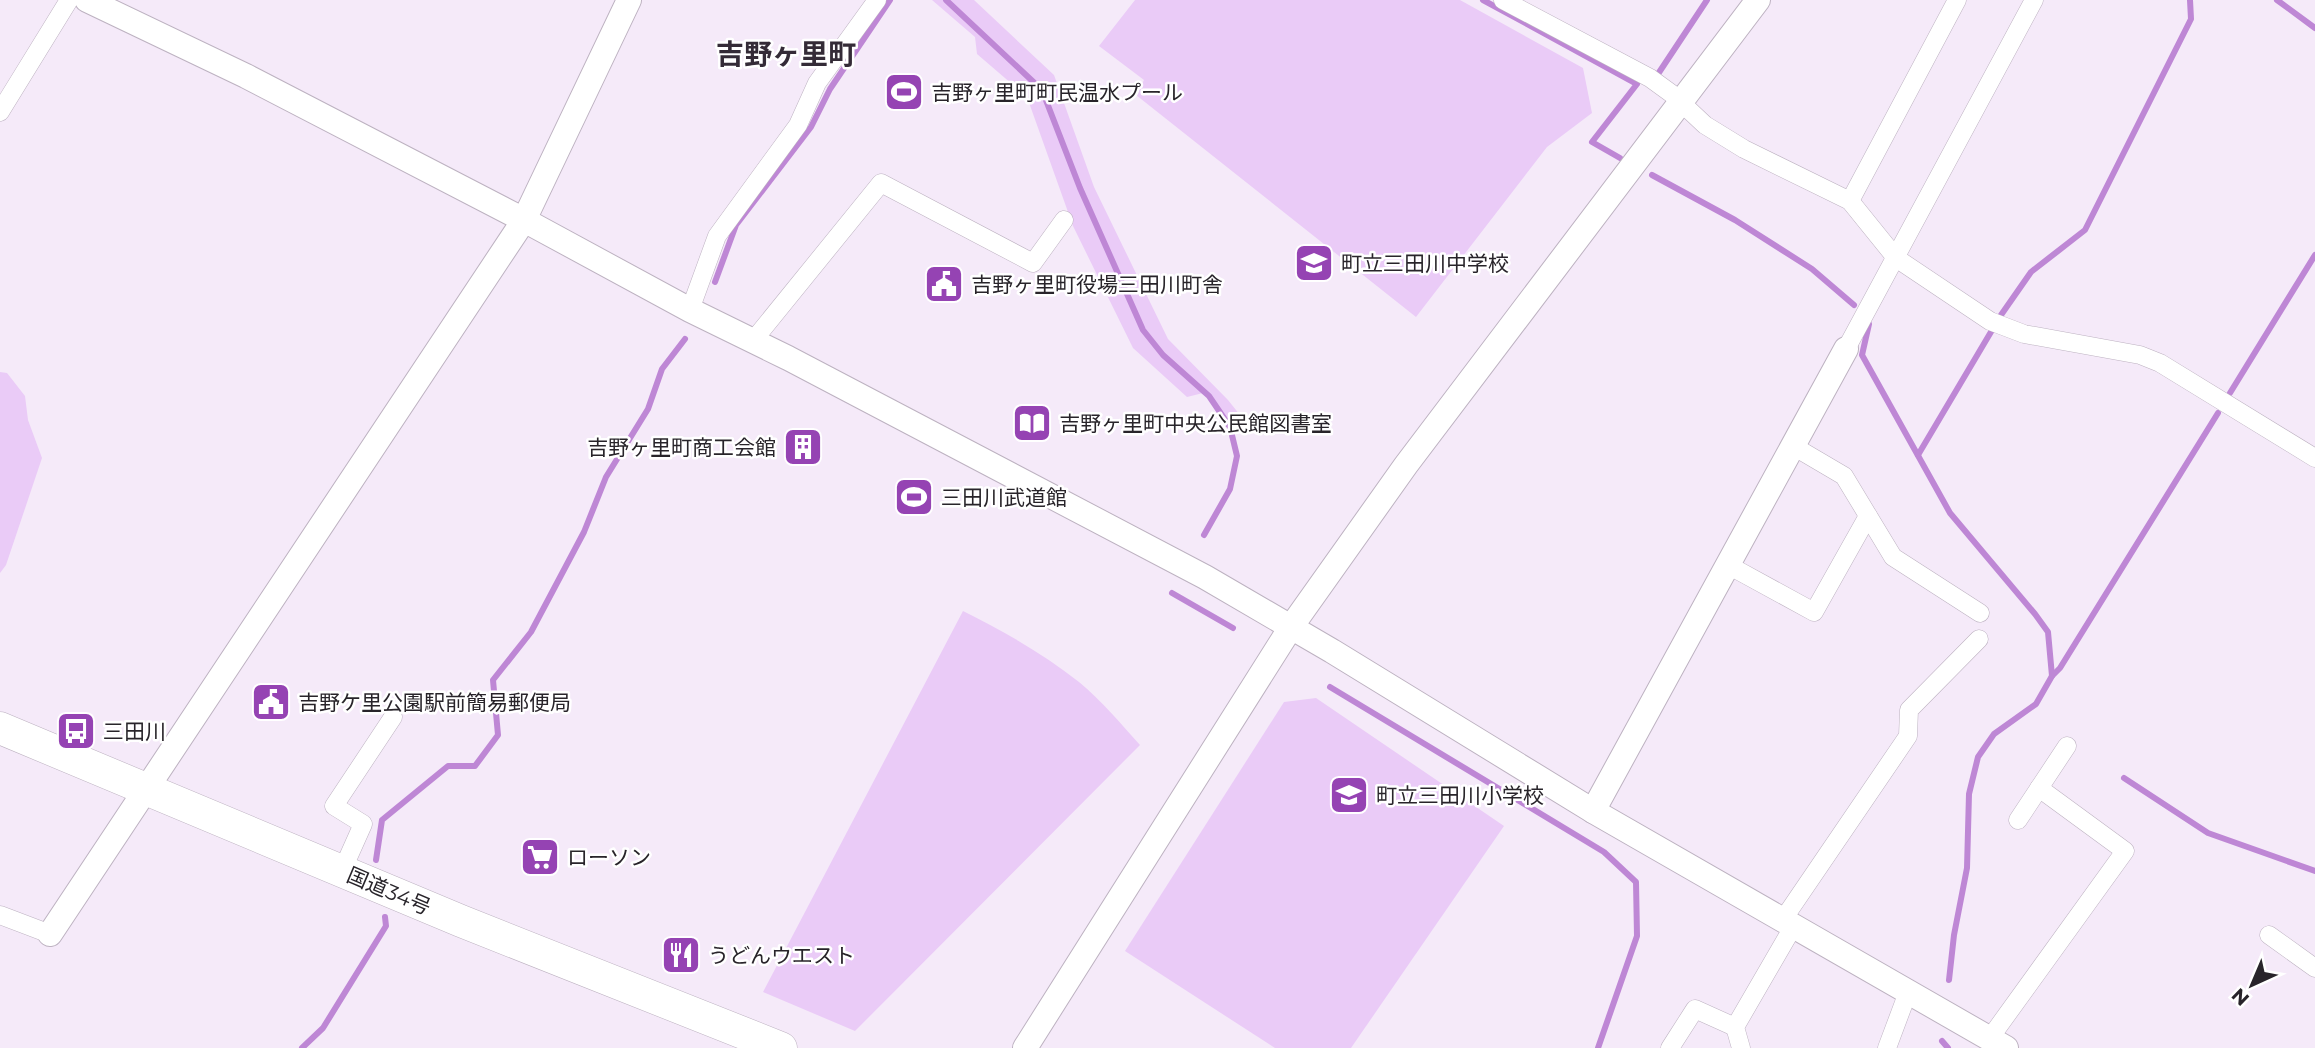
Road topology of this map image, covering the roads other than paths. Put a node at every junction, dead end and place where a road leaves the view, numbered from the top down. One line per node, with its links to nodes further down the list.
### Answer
1 (69, 0): 10 (street)
2 (87, 0): 12 (street)
3 (629, 0): 12 (street)
4 (877, 0): 15 (street)
5 (1503, 0): 9 (street)
6 (1758, 0): 9 (street)
7 (1957, 0): 11 (street)
8 (2034, 0): 14 (street)
9 (1681, 103): 11 (street); 23 (street)
10 (0, 112)
11 (1850, 201): 14 (street)
12 (524, 220): 15 (street); 28 (street)
13 (1064, 220): 16 (street)
14 (1896, 258): 17 (street); 19 (street)
15 (690, 310): 16 (street)
16 (752, 342): 23 (street)
17 (1846, 349): 18 (street)
18 (1793, 446): 20 (street); 21 (street)
19 (2315, 458)
20 (1868, 516): 21 (street); 22 (street)
21 (1728, 565): 30 (street)
22 (1980, 613)
23 (1291, 627): 30 (street); 42 (street)
24 (1979, 639): 34 (street)
25 (393, 717): 32 (street)
26 (0, 728): 28 (highway, 国道34号)
27 (2067, 746): 29 (street)
28 (148, 789): 32 (highway, 国道34号); 35 (street)
29 (2039, 789): 31 (street); 40 (street)
30 (1593, 811): 34 (street)
31 (2018, 820)
32 (342, 871): 41 (highway, 国道34号)
33 (0, 915): 35 (street)
34 (1787, 924): 38 (street); 39 (street)
35 (50, 934)
36 (2269, 935): 37 (street)
37 (2315, 968)
38 (1908, 992): 40 (street); 45 (street)
39 (1735, 1027): 43 (street); 44 (street)
40 (1998, 1043)
41 (781, 1048)
42 (1026, 1048)
43 (1670, 1048)
44 (1741, 1048)
45 (1887, 1048)

